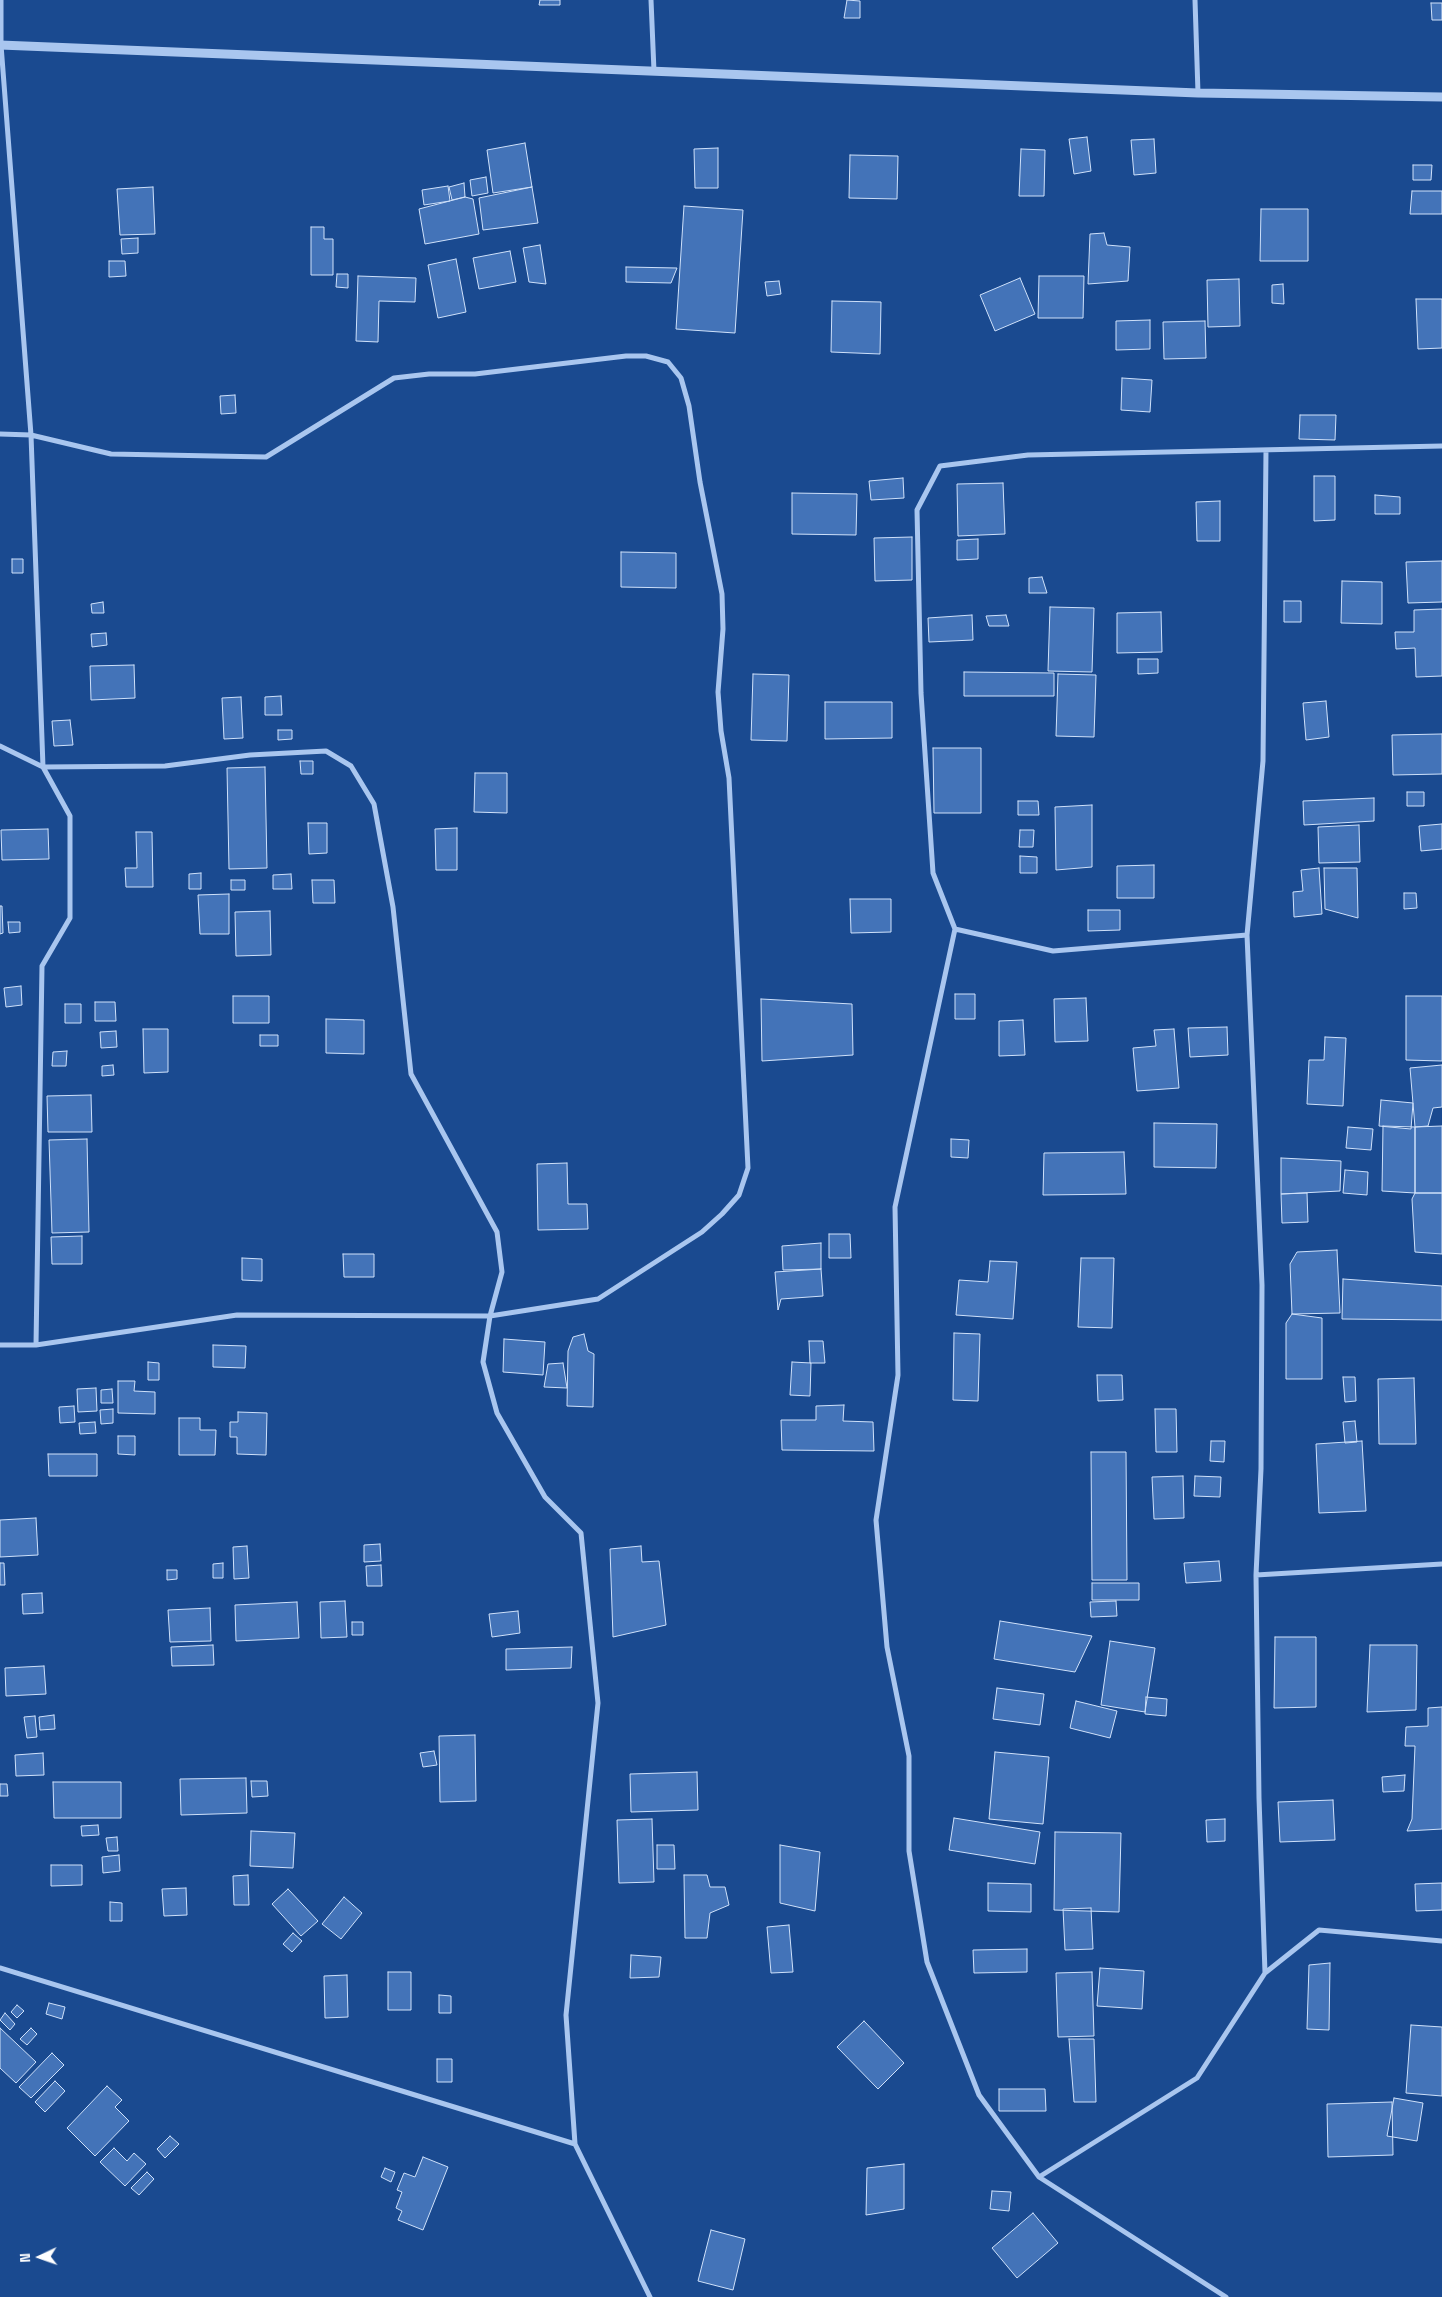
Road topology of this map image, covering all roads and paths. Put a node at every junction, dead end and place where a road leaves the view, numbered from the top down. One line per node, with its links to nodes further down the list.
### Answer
1 (1, 0): 4 (street)
2 (651, 0): 5 (street)
3 (1195, 0): 6 (street)
4 (1, 45): 5 (street); 9 (street)
5 (654, 71): 6 (street)
6 (1198, 92): 7 (street)
7 (1442, 97)
8 (0, 434): 9 (street)
9 (31, 435): 13 (street); 16 (street)
10 (1442, 446): 11 (street)
11 (1266, 450): 14 (street); 15 (street)
12 (0, 746): 13 (street)
13 (43, 768): 16 (street); 17 (street)
14 (955, 929): 15 (street); 25 (street)
15 (1247, 935): 20 (street)
16 (490, 1316): 17 (street); 24 (street)
17 (36, 1344): 18 (street)
18 (0, 1345)
19 (1442, 1564): 20 (street)
20 (1256, 1575): 23 (street)
21 (1442, 1941): 23 (street)
22 (0, 1968): 24 (street)
23 (1265, 1973): 25 (street)
24 (575, 2144): 26 (street)
25 (1040, 2177): 27 (street)
26 (650, 2297)
27 (1226, 2297)

